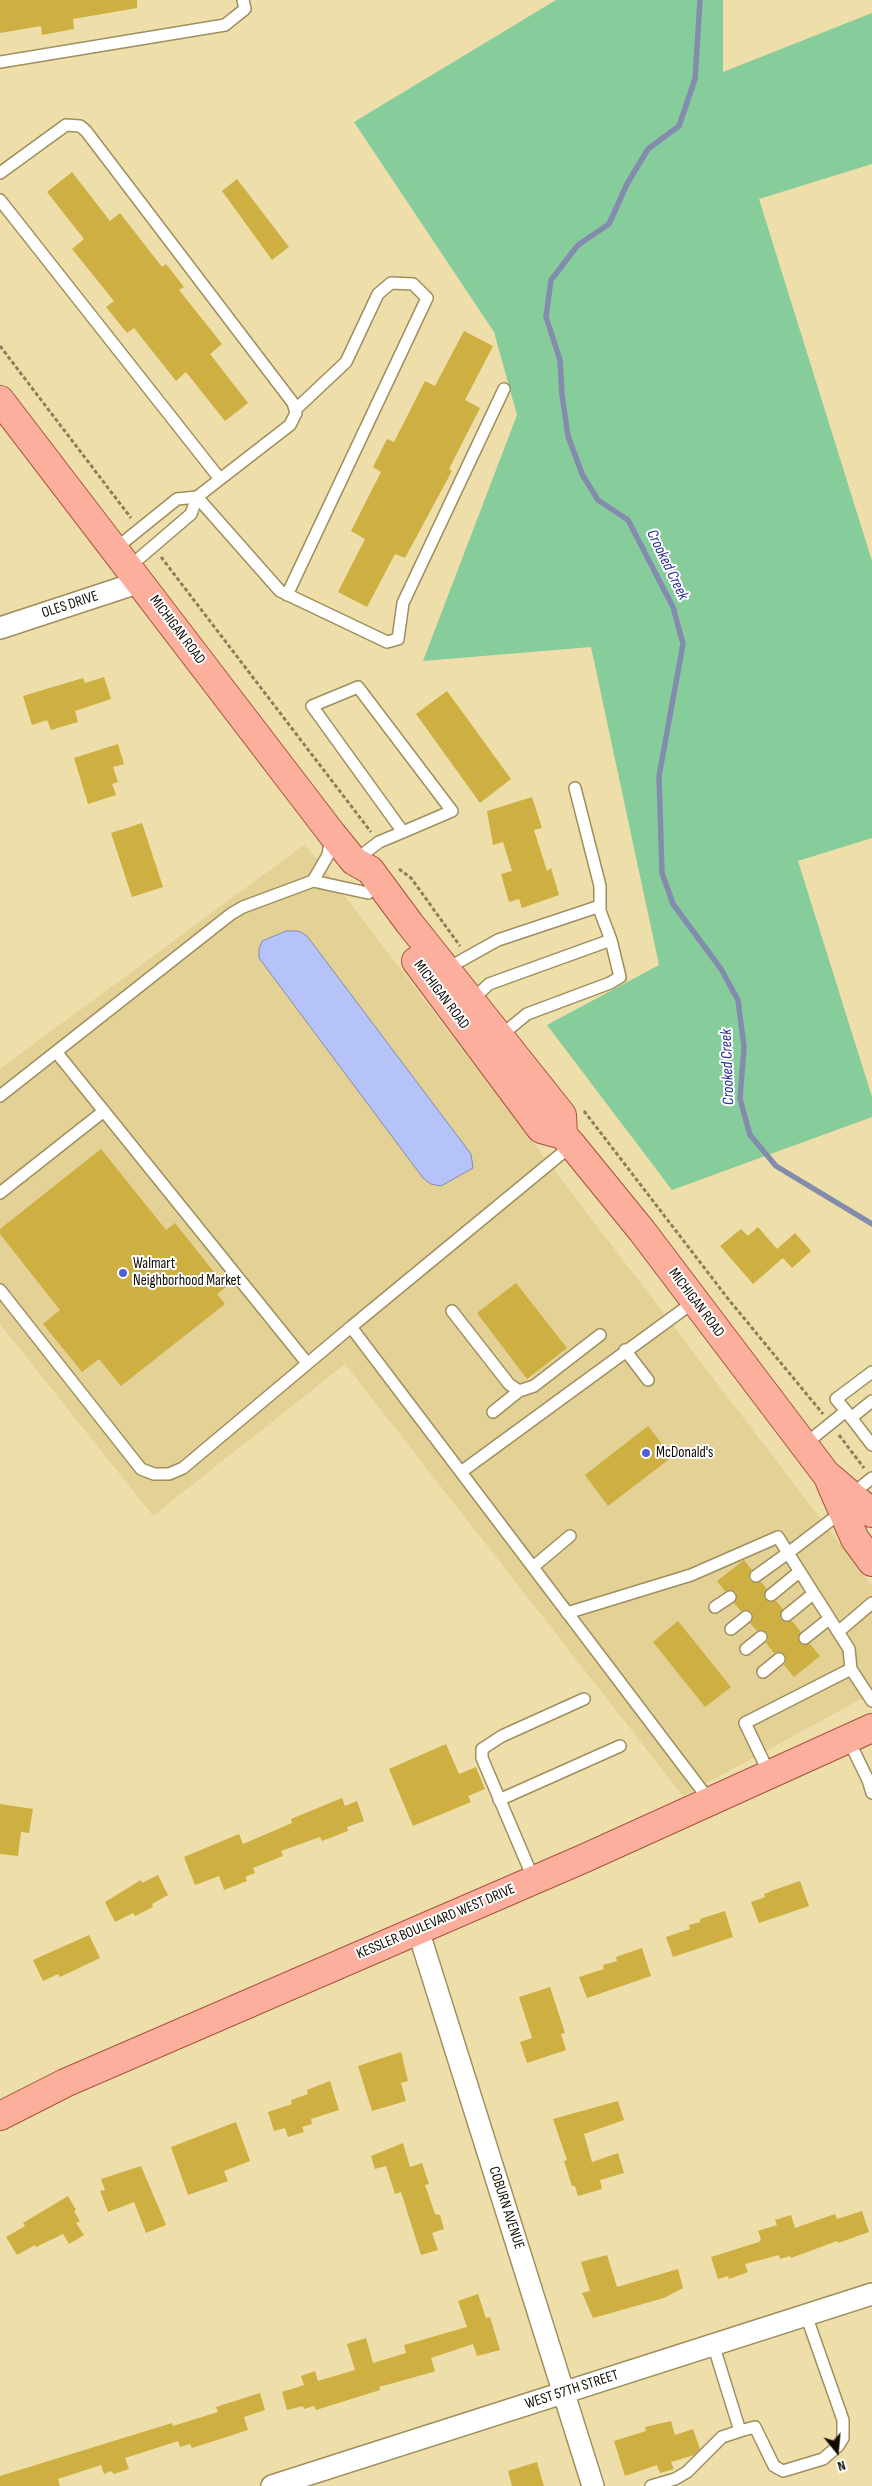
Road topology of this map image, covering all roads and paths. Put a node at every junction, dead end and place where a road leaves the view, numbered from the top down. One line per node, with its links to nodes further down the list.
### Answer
1 (243, 0): 2 (lane)
2 (0, 62)
3 (0, 173): 8 (lane)
4 (0, 200): 9 (lane)
5 (0, 346): 11 (path)
6 (504, 389): 14 (lane)
7 (0, 400): 13 (main road, MICHIGAN ROAD)
8 (295, 410): 9 (lane); 14 (lane)
9 (220, 479): 10 (lane)
10 (196, 497): 11 (lane); 12 (lane); 14 (lane)
11 (140, 530): 13 (lane)
12 (152, 546): 13 (lane); 19 (path)
13 (128, 566): 15 (street, OLES DRIVE); 18 (main road, MICHIGAN ROAD)
14 (287, 594)
15 (0, 628)
16 (575, 788): 23 (lane)
17 (403, 832): 17 (lane); 19 (lane)
18 (332, 834): 20 (main road, MICHIGAN ROAD); 21 (lane)
19 (379, 842): 20 (lane); 25 (path)
20 (354, 861): 22 (main road, MICHIGAN ROAD); 25 (main road, MICHIGAN ROAD)
21 (313, 881): 22 (lane); 28 (lane)
22 (368, 893): 32 (main road, MICHIGAN ROAD)
23 (600, 906): 24 (lane); 25 (lane)
24 (611, 940): 26 (lane); 27 (lane)
25 (457, 963): 26 (main road, MICHIGAN ROAD)
26 (470, 1001): 27 (main road, MICHIGAN ROAD)
27 (499, 1037): 32 (main road, MICHIGAN ROAD)
28 (57, 1053): 29 (lane); 31 (lane)
29 (0, 1096)
30 (583, 1110): 47 (path)
31 (104, 1111): 33 (lane); 40 (lane)
32 (568, 1140): 35 (main road, MICHIGAN ROAD); 37 (lane)
33 (0, 1193)
34 (0, 1290): 40 (lane)
35 (695, 1301): 39 (lane); 48 (main road, MICHIGAN ROAD)
36 (452, 1311): 43 (lane)
37 (352, 1327): 40 (lane); 50 (lane)
38 (600, 1335): 43 (lane)
39 (625, 1350): 42 (lane); 50 (lane)
40 (307, 1363)
41 (872, 1372): 46 (lane)
42 (648, 1380)
43 (519, 1390): 45 (lane)
44 (872, 1401): 46 (lane)
45 (493, 1412)
46 (848, 1414): 47 (lane); 49 (lane)
47 (830, 1424): 48 (lane); 51 (path)
48 (804, 1445): 52 (main road, MICHIGAN ROAD)
49 (872, 1445)
50 (461, 1472): 57 (lane)
51 (872, 1478): 52 (lane)
52 (847, 1503): 53 (main road, MICHIGAN ROAD); 55 (lane); 56 (main road, MICHIGAN ROAD)
53 (872, 1513)
54 (570, 1536): 57 (lane)
55 (788, 1553): 58 (lane); 59 (lane); 65 (lane)
56 (872, 1562)
57 (533, 1567): 65 (lane)
58 (799, 1572): 60 (lane); 61 (lane)
59 (756, 1576)
60 (813, 1594): 66 (lane); 68 (lane)
61 (771, 1595)
62 (730, 1597): 64 (lane)
63 (872, 1603): 70 (lane)
64 (715, 1607)
65 (567, 1612): 84 (lane)
66 (787, 1615)
67 (746, 1617): 69 (lane)
68 (830, 1619): 70 (lane); 72 (lane)
69 (731, 1629)
70 (838, 1632): 75 (lane)
71 (761, 1637): 73 (lane)
72 (805, 1638)
73 (746, 1648)
74 (779, 1659): 76 (lane)
75 (851, 1669): 78 (lane); 81 (lane)
76 (763, 1672)
77 (584, 1699): 83 (lane)
78 (872, 1702)
79 (860, 1734): 81 (main road, KESSLER BOULEVARD WEST DRIVE); 82 (lane)
80 (620, 1746): 83 (lane)
81 (770, 1776): 84 (main road, KESSLER BOULEVARD WEST DRIVE)
82 (872, 1794)
83 (500, 1800): 85 (lane)
84 (712, 1802): 85 (main road, KESSLER BOULEVARD WEST DRIVE)
85 (534, 1880): 86 (main road, KESSLER BOULEVARD WEST DRIVE)
86 (418, 1930): 87 (main road, KESSLER BOULEVARD WEST DRIVE); 91 (street, COBURN AVENUE)
87 (0, 2116)
88 (872, 2294): 89 (street, WEST 57TH STREET)
89 (806, 2315): 90 (street, WEST 57TH STREET); 92 (lane)
90 (714, 2344): 91 (street, WEST 57TH STREET); 92 (lane)
91 (565, 2393): 93 (street, WEST 57TH STREET); 94 (street, COBURN AVENUE)
92 (740, 2431): 95 (lane)
93 (272, 2486)
94 (593, 2486)
95 (651, 2486)

